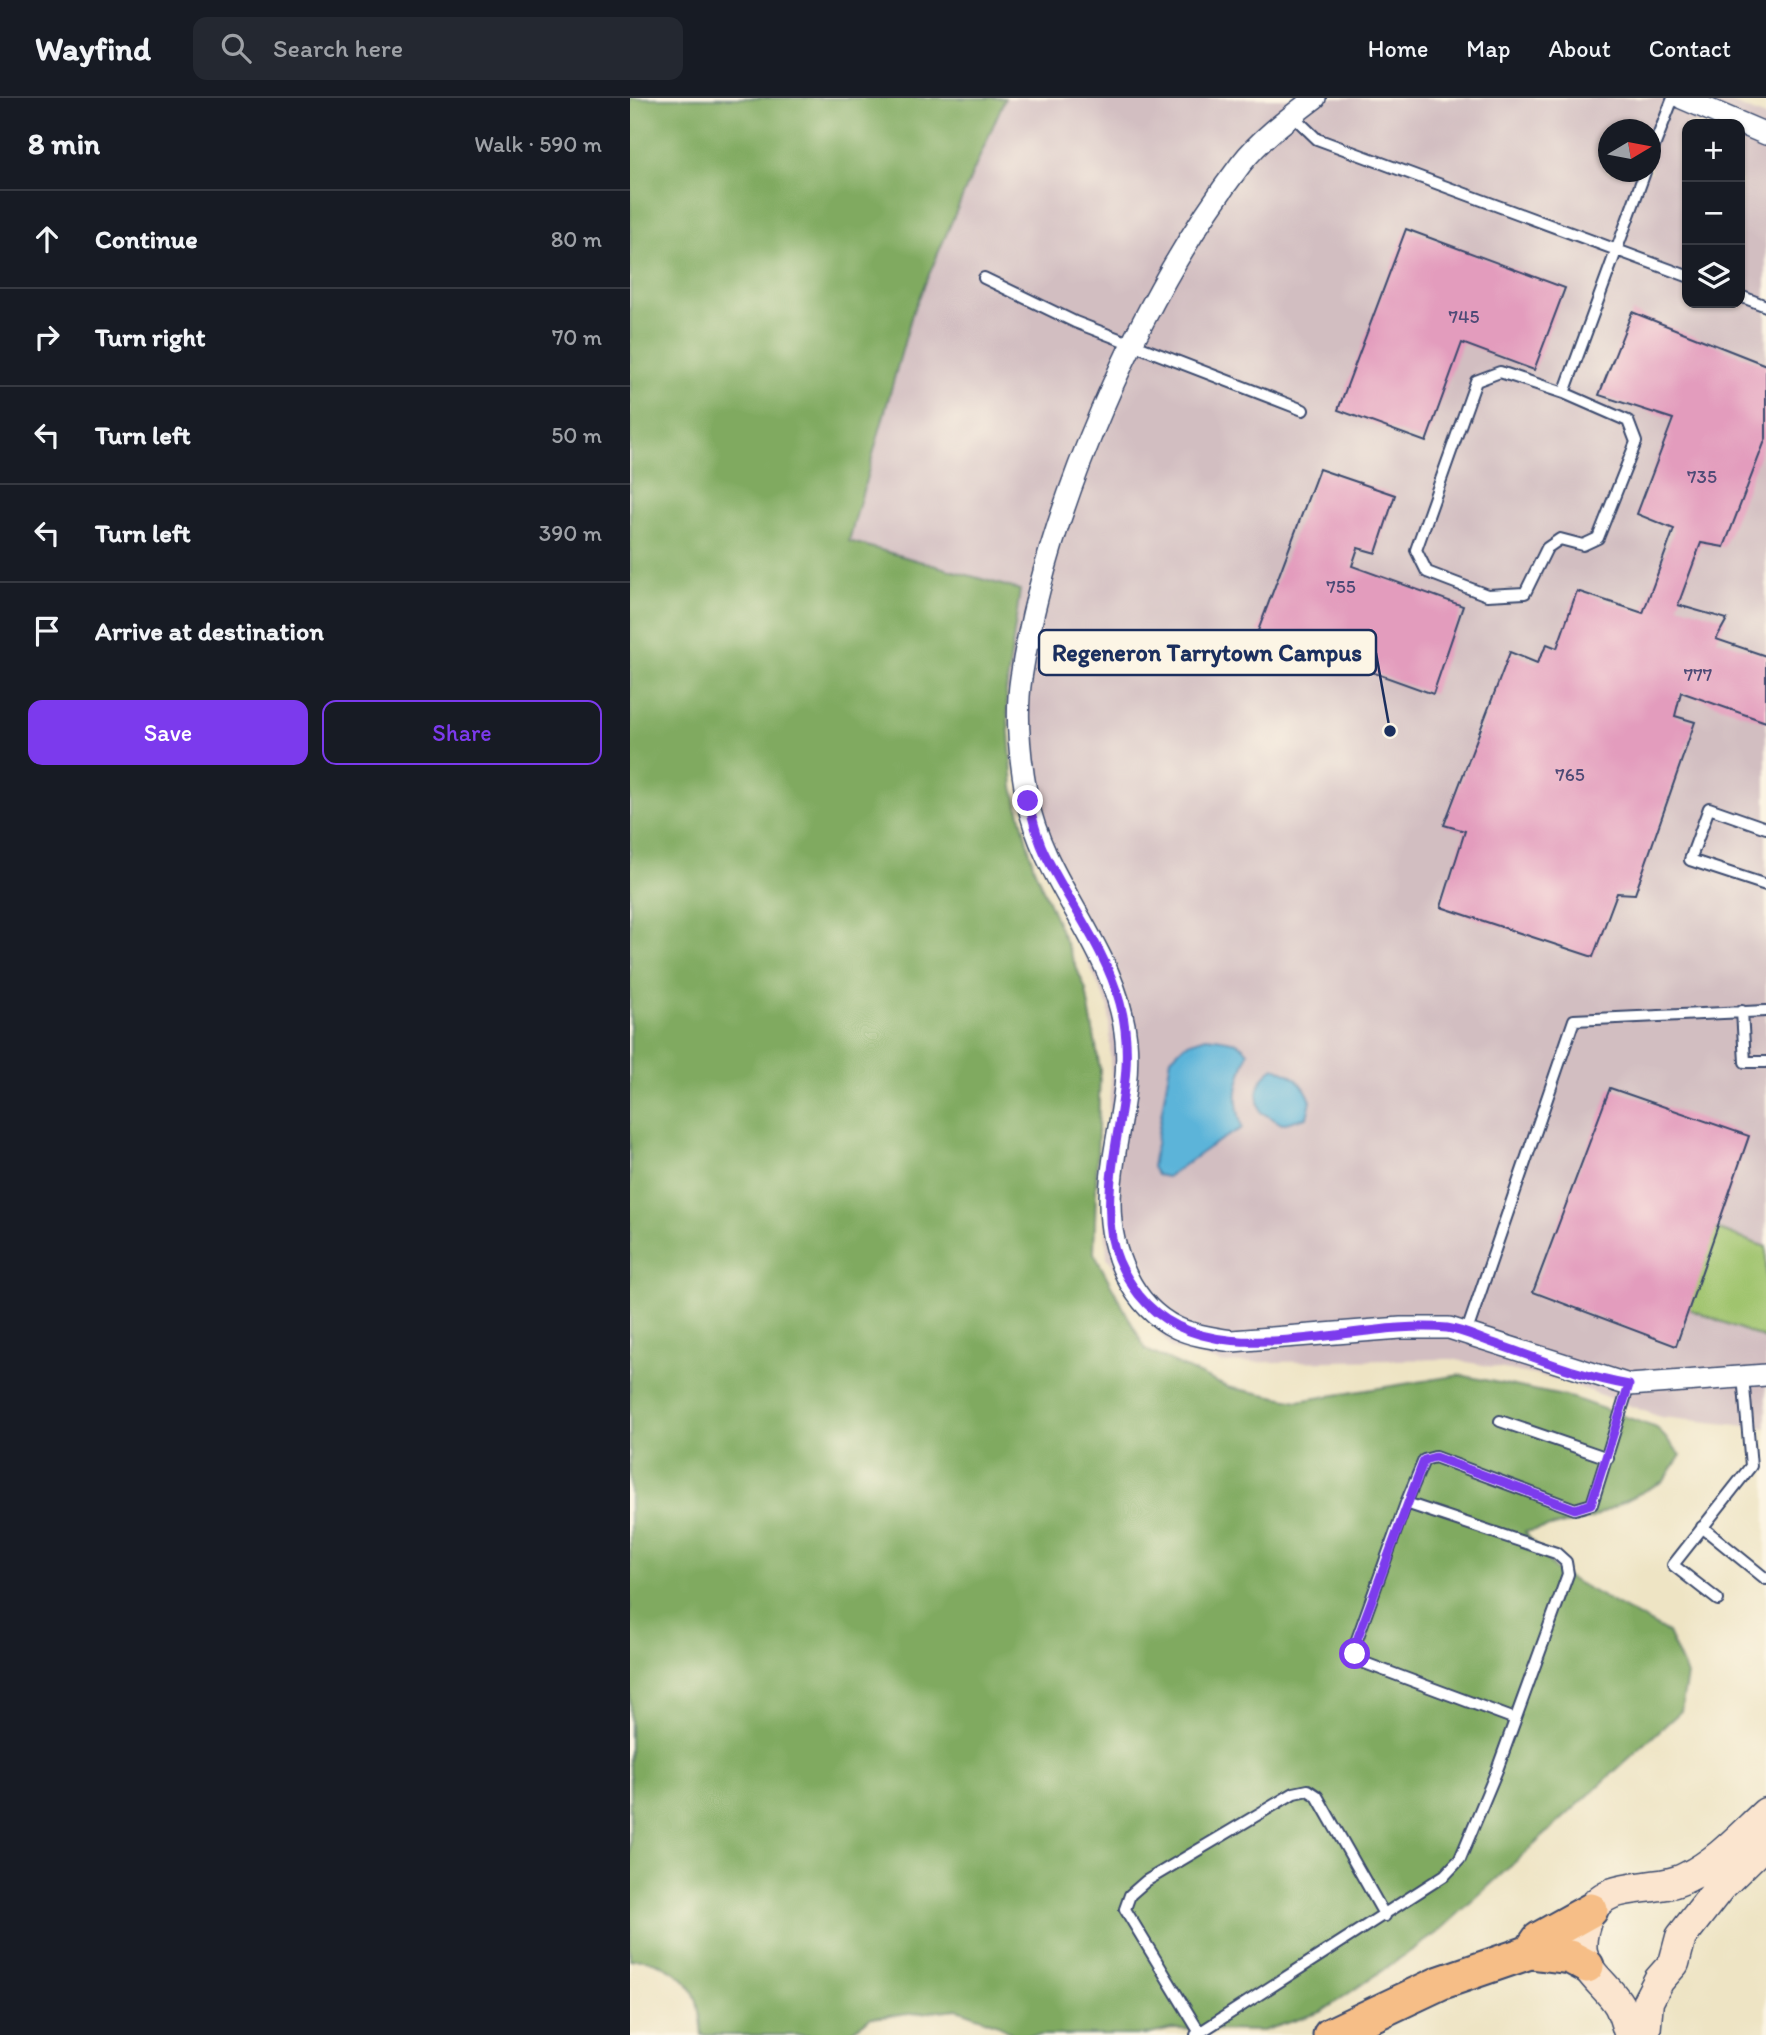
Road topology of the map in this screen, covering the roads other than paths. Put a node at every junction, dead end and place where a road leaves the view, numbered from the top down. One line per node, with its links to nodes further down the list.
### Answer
1 (1315, 98): 4 (street)
2 (1673, 98): 5 (lane)
3 (1682, 98): 6 (street)
4 (1292, 115): 8 (lane); 13 (street)
5 (1661, 129)
6 (1766, 134)
7 (1641, 182): 8 (lane)
8 (1614, 249): 9 (lane); 14 (lane)
9 (1682, 274)
10 (984, 278): 13 (lane)
11 (1745, 298): 12 (lane)
12 (1766, 306)
13 (1131, 344): 15 (lane); 16 (street)
14 (1564, 393): 14 (lane)
15 (1303, 410)
16 (1029, 640): 17 (lane); 23 (street)
17 (1199, 645)
18 (1766, 828): 19 (lane)
19 (1766, 885)
20 (1742, 1011): 21 (lane); 22 (lane); 23 (lane)
21 (1766, 1011)
22 (1766, 1062)
23 (1466, 1334): 26 (street)
24 (1766, 1375): 25 (street)
25 (1743, 1376): 26 (street); 30 (lane)
26 (1629, 1385): 28 (lane)
27 (1500, 1421): 28 (lane)
28 (1608, 1458): 29 (lane)
29 (1406, 1503): 33 (lane); 33 (lane)
30 (1702, 1527): 31 (lane); 32 (lane)
31 (1766, 1579)
32 (1718, 1600)
33 (1515, 1719): 38 (lane)
34 (1766, 1813): 36 (main road)
35 (1766, 1842): 39 (main road)
36 (1648, 1889): 37 (main road); 39 (main road)
37 (1591, 1910): 40 (main road); 41 (main road)
38 (1385, 1916): 43 (lane); 43 (lane)
39 (1681, 1937): 42 (main road)
40 (1530, 1952): 41 (main road); 44 (main road)
41 (1596, 1977): 42 (main road); 45 (main road)
42 (1659, 1980): 46 (main road)
43 (1198, 2034)
44 (1330, 2035)
45 (1630, 2035)
46 (1645, 2035)

